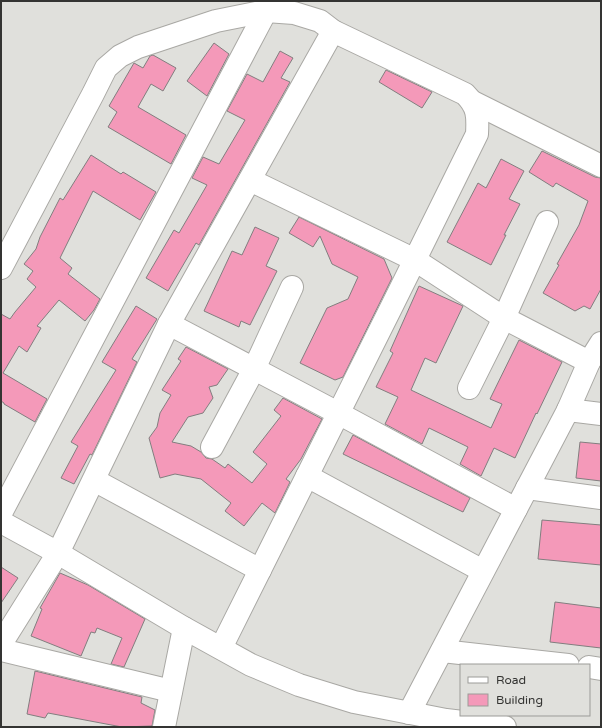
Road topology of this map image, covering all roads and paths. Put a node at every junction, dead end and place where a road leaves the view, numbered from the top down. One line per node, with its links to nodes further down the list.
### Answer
1 (266, 11): 2 (street); 8 (street); 25 (street)
2 (333, 31): 3 (street); 5 (street)
3 (473, 102): 4 (street); 7 (street)
4 (601, 166)
5 (250, 180): 7 (street); 11 (street)
6 (547, 222): 10 (street)
7 (415, 260): 10 (street); 17 (street)
8 (1, 268)
9 (292, 287): 14 (street)
10 (504, 318): 13 (street); 15 (street)
11 (169, 324): 14 (street); 21 (street)
12 (601, 343): 13 (street)
13 (589, 362): 16 (street)
14 (254, 369): 17 (street); 19 (street)
15 (469, 388)
16 (568, 410): 18 (street); 22 (street)
17 (338, 413): 20 (street); 24 (street)
18 (601, 414)
19 (212, 447)
20 (306, 476): 28 (street); 29 (street)
21 (94, 480): 27 (street); 28 (street)
22 (527, 488): 23 (street); 24 (street)
23 (601, 498)
24 (516, 509): 29 (street)
25 (1, 513)
26 (1, 522): 27 (street)
27 (58, 553): 30 (street); 31 (street)
28 (260, 570): 32 (street)
29 (484, 571): 34 (street)
30 (184, 628): 32 (street); 38 (street)
31 (1, 644)
32 (221, 648): 39 (street)
33 (1, 650): 38 (street)
34 (442, 651): 35 (street); 39 (street)
35 (559, 664)
36 (590, 667): 37 (street)
37 (601, 669)
38 (171, 691): 40 (street)
39 (409, 713): 41 (street)
40 (164, 727)
41 (505, 727)

